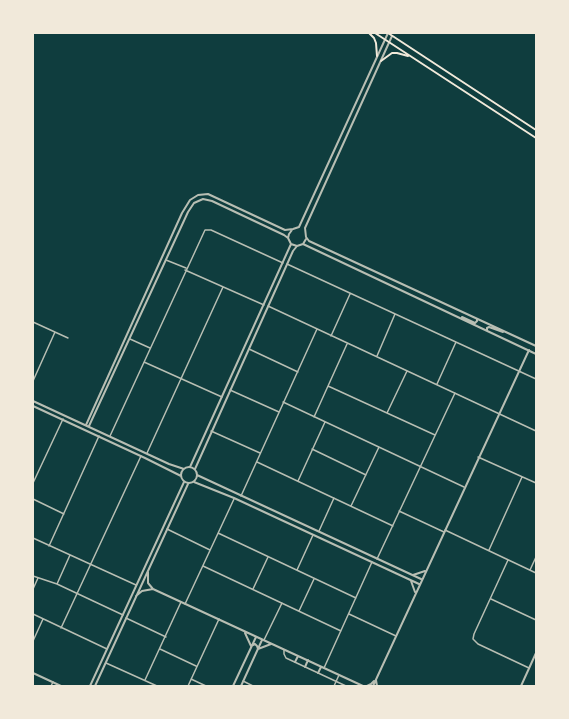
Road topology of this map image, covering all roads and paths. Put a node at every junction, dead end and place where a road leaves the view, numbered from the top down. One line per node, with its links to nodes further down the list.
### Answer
1 (369, 33): 7 (main road)
2 (375, 33): 5 (main road)
3 (388, 33): 4 (main road); 5 (street)
4 (392, 36): 6 (street); 10 (main road)
5 (385, 40): 6 (main road); 7 (street)
6 (389, 42): 8 (main road); 9 (street)
7 (377, 56): 12 (street)
8 (411, 56): 9 (main road); 11 (main road)
9 (381, 61): 14 (street)
10 (536, 130)
11 (536, 138)
12 (296, 228): 13 (street); 14 (street)
13 (293, 230): 16 (street); 61 (street)
14 (304, 232): 15 (street)
15 (306, 237): 18 (street); 30 (street)
16 (288, 238): 17 (street); 20 (street)
17 (291, 244): 19 (street); 21 (street)
18 (303, 244): 19 (street); 29 (street)
19 (297, 246): 22 (street)
20 (166, 260): 23 (street); 38 (street)
21 (283, 263): 23 (street); 26 (street)
22 (287, 264): 25 (street); 27 (street)
23 (186, 269): 24 (street); 42 (street)
24 (223, 287): 26 (street); 51 (street)
25 (350, 294): 28 (street); 36 (street)
26 (264, 305): 58 (street)
27 (268, 306): 32 (street); 43 (street)
28 (395, 314): 39 (street); 46 (street)
29 (457, 316): 30 (street); 33 (street)
30 (476, 318): 35 (street)
31 (33, 322): 34 (street)
32 (317, 329): 36 (street); 50 (street)
33 (487, 331): 35 (street); 44 (street)
34 (55, 332): 37 (street); 53 (street)
35 (506, 332): 41 (street)
36 (331, 336): 40 (street)
37 (68, 338)
38 (130, 338): 42 (street); 63 (street)
39 (456, 342): 49 (street); 54 (street)
40 (347, 343): 46 (street); 55 (street)
41 (536, 346)
42 (150, 348): 47 (street)
43 (249, 349): 50 (street); 56 (street)
44 (529, 350): 45 (street); 49 (street)
45 (536, 354)
46 (376, 357): 48 (street)
47 (144, 362): 51 (street); 76 (street)
48 (407, 371): 54 (street); 65 (street)
49 (519, 371): 52 (street); 66 (street)
50 (298, 372): 60 (street)
51 (182, 378): 58 (street); 79 (street)
52 (536, 379)
53 (33, 381)
54 (436, 385): 57 (street)
55 (328, 386): 65 (street); 67 (street)
56 (230, 390): 64 (street); 72 (street)
57 (455, 393): 66 (street); 74 (street)
58 (222, 397): 85 (street)
59 (33, 401): 70 (street)
60 (283, 402): 64 (street); 67 (street)
61 (95, 405): 63 (street); 70 (street)
62 (33, 406): 68 (street)
63 (98, 406): 71 (street)
64 (279, 412): 80 (street)
65 (387, 413): 74 (street)
66 (499, 413): 73 (street); 82 (street)
67 (314, 417): 69 (street)
68 (63, 420): 75 (street); 95 (street)
69 (325, 422): 77 (street); 78 (street)
70 (86, 425): 71 (street)
71 (89, 426): 76 (street)
72 (211, 431): 80 (street); 87 (street)
73 (536, 431)
74 (435, 435): 84 (street)
75 (99, 436): 81 (street); 105 (street)
76 (110, 436): 79 (street)
77 (379, 447): 84 (street); 89 (street)
78 (312, 449): 89 (street); 92 (street)
79 (147, 453): 86 (street)
80 (260, 454): 83 (street)
81 (141, 456): 90 (street); 122 (street)
82 (478, 457): 91 (street); 98 (street)
83 (256, 462): 92 (street); 99 (street)
84 (420, 466): 98 (street); 104 (street)
85 (190, 467): 86 (street); 87 (street)
86 (184, 469): 90 (street)
87 (195, 469): 88 (street)
88 (197, 475): 94 (street); 99 (street)
89 (366, 475): 103 (street)
90 (181, 476): 93 (street)
91 (522, 477): 96 (street); 115 (street)
92 (298, 481): 101 (street)
93 (184, 482): 97 (street); 137 (street)
94 (194, 482): 97 (street); 100 (street)
95 (33, 483)
96 (536, 483)
97 (188, 484): 107 (street)
98 (464, 487): 108 (street)
99 (240, 496): 109 (street)
100 (234, 498): 110 (street); 111 (street)
101 (334, 498): 103 (street); 109 (street)
102 (33, 499): 105 (street)
103 (351, 506): 106 (street)
104 (400, 511): 106 (street); 108 (street)
105 (64, 514): 113 (street)
106 (393, 526): 119 (street)
107 (166, 529): 114 (street); 124 (street)
108 (444, 531): 115 (street); 127 (street)
109 (318, 532): 119 (street)
110 (218, 533): 114 (street); 117 (street)
111 (313, 535): 121 (street); 125 (street)
112 (33, 538): 113 (street)
113 (49, 546): 116 (street)
114 (210, 550): 123 (street)
115 (489, 550): 120 (street)
116 (70, 555): 122 (street); 135 (street)
117 (268, 557): 125 (street); 140 (street)
118 (536, 557): 126 (street)
119 (377, 559): 130 (street)
120 (508, 560): 126 (street); 145 (street)
121 (372, 562): 133 (street); 144 (street)
122 (90, 564): 137 (street); 142 (street)
123 (203, 566): 140 (street); 148 (street)
124 (148, 570): 139 (street); 143 (street)
125 (296, 570): 132 (street)
126 (530, 570): 128 (street)
127 (425, 571): 130 (street); 134 (street)
128 (536, 573)
129 (33, 576): 131 (street)
130 (413, 576): 134 (street)
131 (38, 578): 135 (street); 138 (street)
132 (314, 579): 144 (street); 149 (street)
133 (410, 580): 136 (street); 141 (street)
134 (421, 580): 136 (street)
135 (57, 584): 142 (street)
136 (419, 584): 141 (street)
137 (136, 585): 152 (street)
138 (33, 589)
139 (153, 589): 143 (street); 146 (street)
140 (253, 589): 147 (street)
141 (415, 593): 160 (street)
142 (77, 594): 152 (street); 157 (street)
143 (136, 596): 153 (street)
144 (356, 598): 151 (street)
145 (490, 599): 156 (street); 179 (street)
146 (181, 602): 148 (street); 161 (street)
147 (282, 603): 149 (street); 163 (street)
148 (185, 604): 155 (street)
149 (299, 611): 158 (street)
150 (33, 614): 154 (street)
151 (349, 614): 158 (street); 160 (street)
152 (123, 615): 169 (street)
153 (126, 618): 161 (street); 174 (street)
154 (43, 619): 157 (street); 164 (street)
155 (218, 620): 159 (street); 176 (street)
156 (536, 620)
157 (61, 628): 169 (street)
158 (341, 630): 178 (street)
159 (245, 632): 162 (street); 166 (street)
160 (396, 636): 183 (street)
161 (166, 637): 167 (street)
162 (256, 637): 163 (street); 166 (street)
163 (263, 640): 165 (street); 168 (street)
164 (33, 641)
165 (271, 644): 168 (street); 170 (street)
166 (251, 646): 168 (street); 196 (street)
167 (160, 649): 176 (street); 185 (street)
168 (258, 649): 186 (street)
169 (107, 650): 191 (street)
170 (284, 650): 172 (street); 175 (street)
171 (536, 653): 179 (street)
172 (298, 656): 173 (street); 175 (street)
173 (308, 660): 177 (street); 178 (street)
174 (105, 662): 185 (street); 192 (street)
175 (295, 662): 177 (street)
176 (197, 666): 184 (street)
177 (305, 667): 181 (street)
178 (322, 667): 181 (street); 182 (street)
179 (529, 668): 204 (street)
180 (33, 673): 188 (street)
181 (318, 673): 187 (street)
182 (339, 675): 187 (street); 201 (street)
183 (376, 678): 201 (street); 202 (street); 203 (street)
184 (191, 679): 194 (street); 195 (street)
185 (145, 680): 193 (street)
186 (243, 681): 197 (street); 198 (street)
187 (336, 681): 199 (street); 200 (street)
188 (53, 682): 189 (street); 190 (street)
189 (51, 686)
190 (61, 686)
191 (90, 686)
192 (94, 686)
193 (157, 686)
194 (188, 686)
195 (206, 686)
196 (233, 686)
197 (240, 686)
198 (253, 686)
199 (335, 686)
200 (346, 686)
201 (364, 686)
202 (373, 686)
203 (377, 686)
204 (521, 686)

